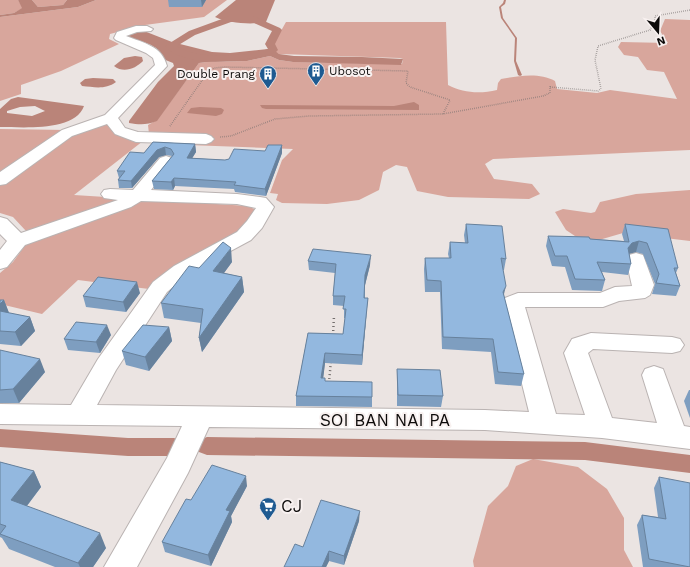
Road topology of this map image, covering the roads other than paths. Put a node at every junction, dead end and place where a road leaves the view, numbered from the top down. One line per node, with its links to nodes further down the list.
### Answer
1 (147, 29): 2 (street)
2 (110, 118): 3 (street); 5 (street)
3 (206, 139)
4 (166, 161): 7 (street)
5 (0, 180)
6 (110, 194): 7 (street)
7 (138, 195): 9 (street); 15 (street)
8 (0, 223): 9 (street)
9 (18, 241): 11 (street)
10 (636, 259): 17 (street)
11 (0, 263)
12 (672, 345): 18 (street)
13 (654, 375): 19 (street)
14 (0, 414): 15 (street, SOI BAN NAI PA)
15 (79, 414): 16 (street, SOI BAN NAI PA)
16 (200, 417): 17 (street, SOI BAN NAI PA); 20 (street)
17 (545, 423): 18 (street, SOI BAN NAI PA)
18 (602, 427): 19 (street, SOI BAN NAI PA)
19 (682, 437)
20 (120, 567)

